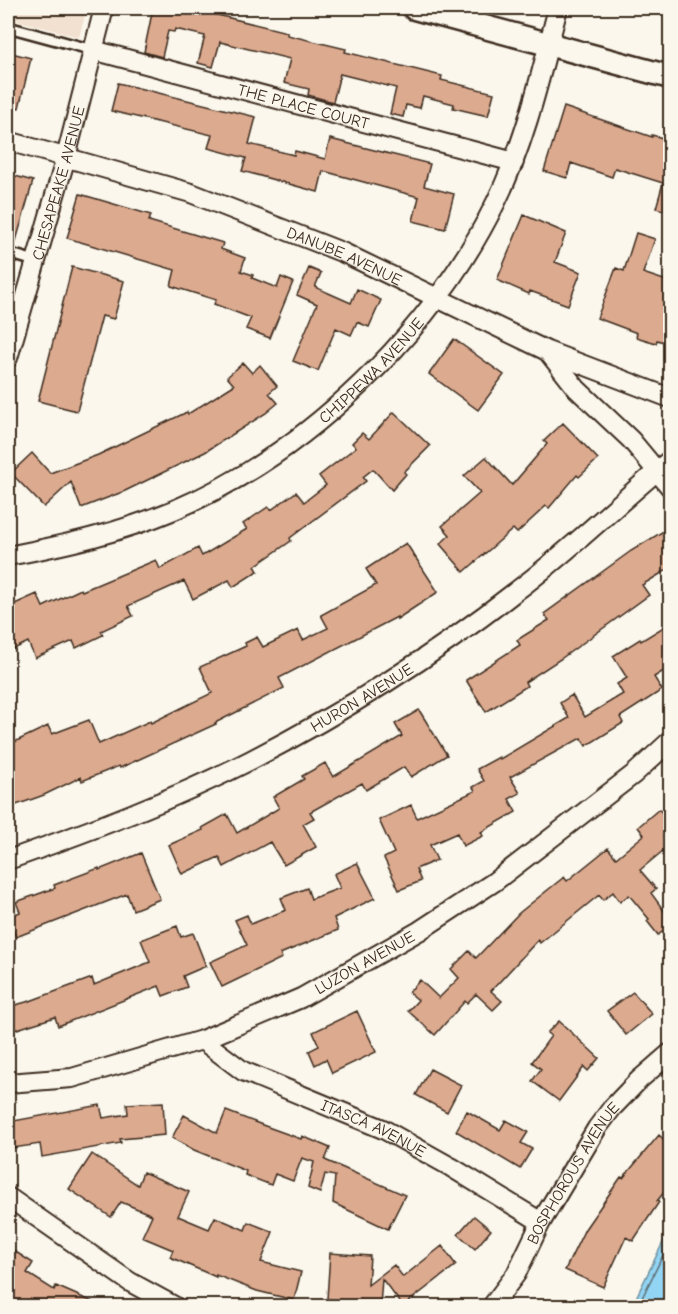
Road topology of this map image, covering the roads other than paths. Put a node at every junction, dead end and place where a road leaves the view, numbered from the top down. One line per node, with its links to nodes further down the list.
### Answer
1 (104, 8): 6 (street, CHESAPEAKE AVENUE)
2 (414, 8): 5 (street)
3 (558, 8): 5 (street, CHIPPEWA AVENUE)
4 (8, 27): 6 (lane)
5 (549, 45): 7 (street); 10 (street, CHIPPEWA AVENUE)
6 (93, 50): 9 (street, CHESAPEAKE AVENUE); 10 (street, THE PLACE COURT)
7 (670, 77)
8 (8, 141): 9 (street, DANUBE AVENUE)
9 (66, 157): 12 (street, CHESAPEAKE AVENUE); 13 (street, DANUBE AVENUE)
10 (514, 162): 13 (street, CHIPPEWA AVENUE)
11 (8, 253): 12 (lane)
12 (36, 261): 15 (street, CHESAPEAKE AVENUE)
13 (437, 298): 14 (street, DANUBE AVENUE); 19 (street, CHIPPEWA AVENUE)
14 (547, 351): 16 (street, DANUBE AVENUE); 17 (street)
15 (8, 358)
16 (670, 398)
17 (664, 465): 18 (street); 21 (street, HURON AVENUE)
18 (670, 488)
19 (8, 556)
20 (670, 741): 22 (street, LUZON AVENUE)
21 (8, 860)
22 (202, 1040): 24 (street, LUZON AVENUE); 26 (street, ITASCA AVENUE)
23 (670, 1053): 26 (street, BOSPHOROUS AVENUE)
24 (8, 1083)
25 (8, 1197): 27 (street)
26 (541, 1222): 28 (street, BOSPHOROUS AVENUE)
27 (174, 1306)
28 (492, 1306)

